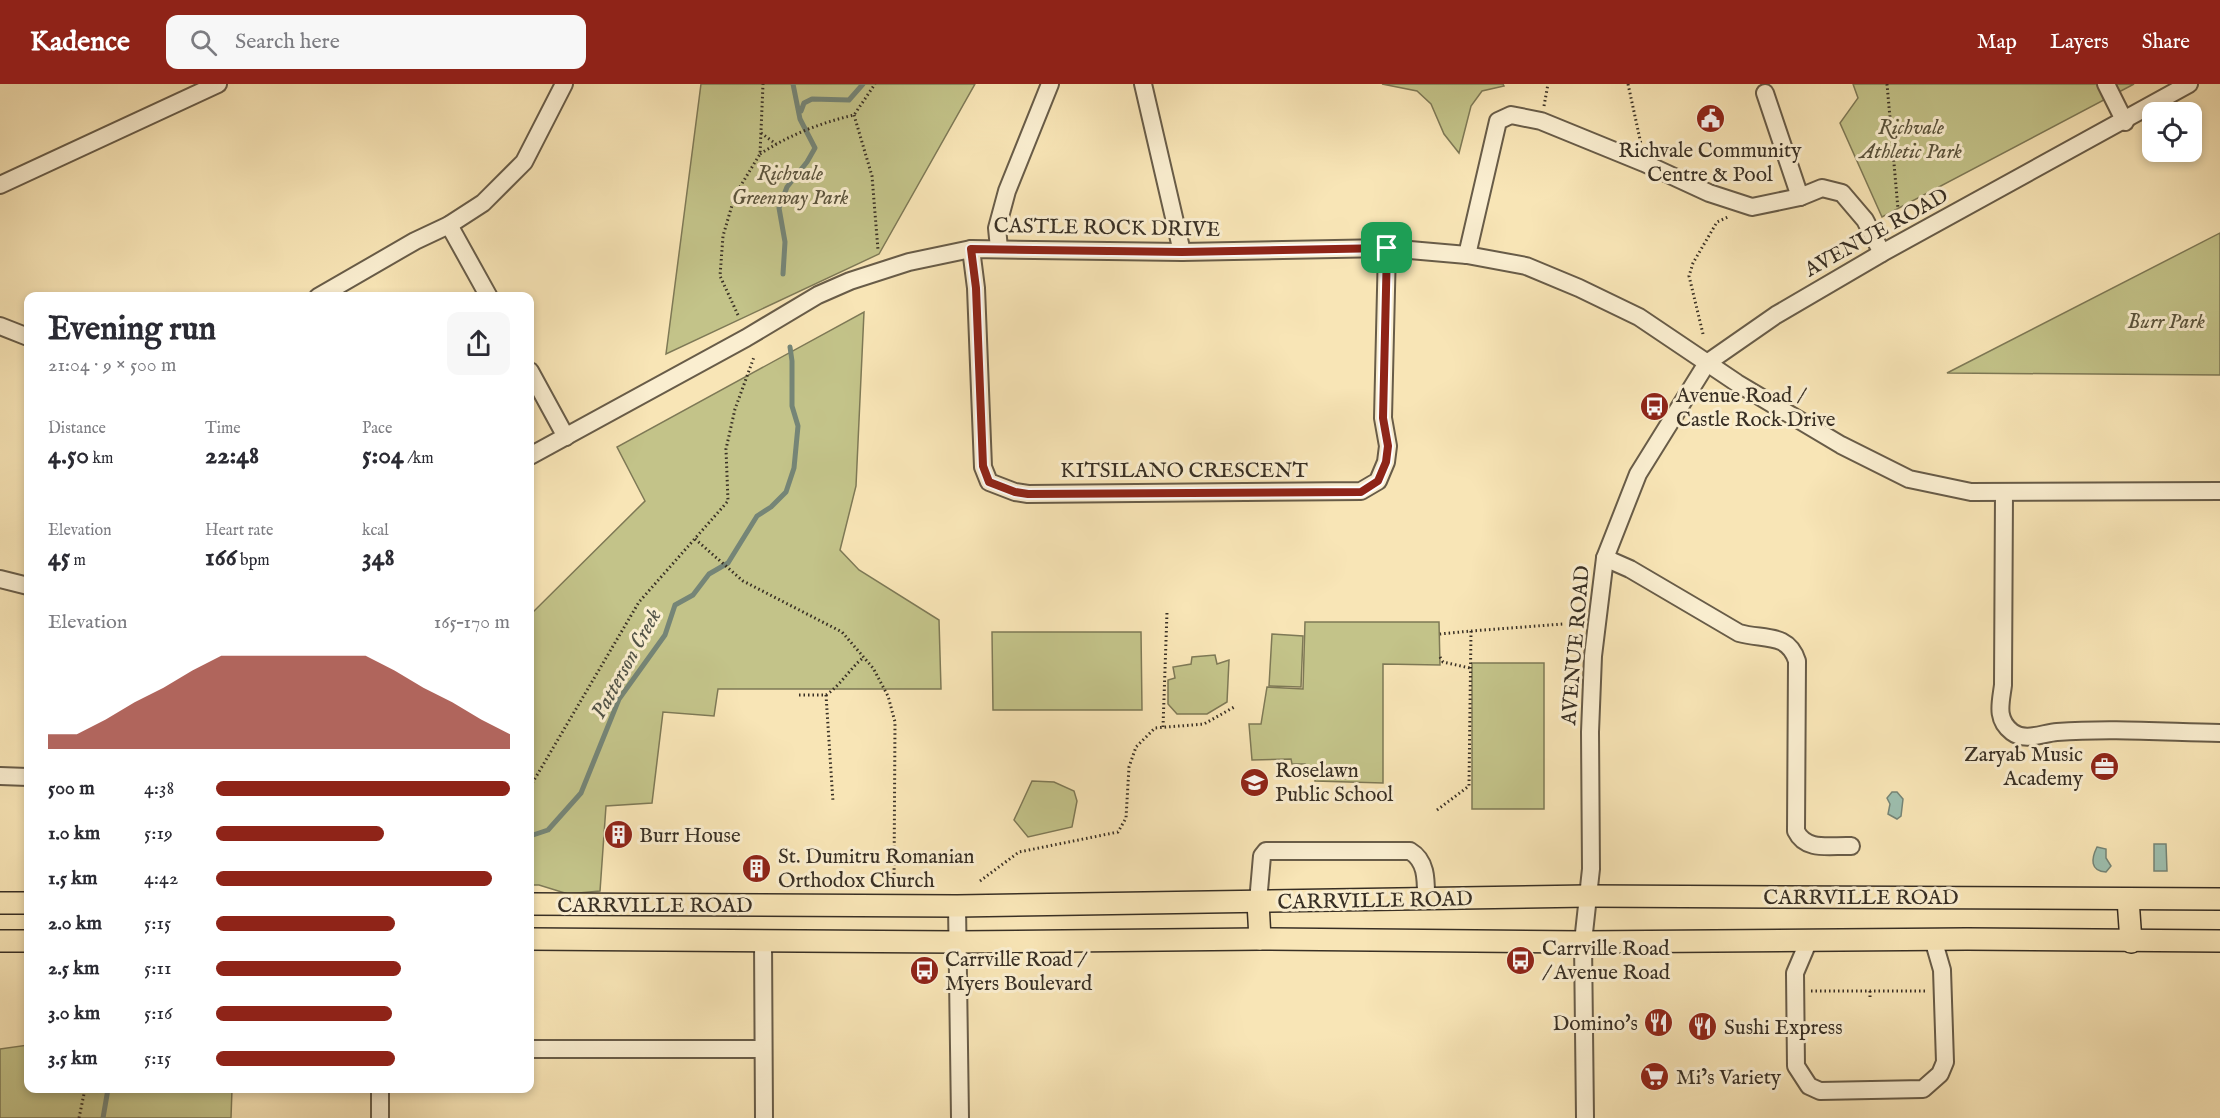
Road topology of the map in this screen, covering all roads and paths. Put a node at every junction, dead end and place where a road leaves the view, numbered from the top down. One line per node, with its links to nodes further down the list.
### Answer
1 (218, 84): 20 (street)
2 (564, 84): 24 (street)
3 (764, 84): 16 (path)
4 (875, 84): 13 (path)
5 (1050, 84): 25 (street)
6 (1143, 84): 29 (street)
7 (1548, 84): 14 (path)
8 (1628, 84): 19 (path)
9 (1887, 84): 23 (path)
10 (2106, 84): 15 (street)
11 (2189, 84): 15 (street, AVENUE ROAD)
12 (1765, 93): 21 (street)
13 (854, 115): 17 (path); 28 (path)
14 (1540, 122): 19 (street); 31 (street)
15 (2125, 122): 30 (street, AVENUE ROAD)
16 (761, 133): 17 (path); 18 (path)
17 (776, 144): 18 (path)
18 (760, 154): 34 (path)
19 (1644, 163): 22 (street)
20 (0, 185)
21 (1800, 197): 22 (street); 30 (street)
22 (1738, 202): 36 (path)
23 (1898, 208)
24 (449, 225): 32 (street); 33 (street)
25 (999, 248): 27 (street, CASTLE ROCK DRIVE); 29 (street, CASTLE ROCK DRIVE)
26 (1387, 248): 27 (street, KITSILANO CRESCENT); 29 (street, CASTLE ROCK DRIVE); 31 (street, CASTLE ROCK DRIVE)
27 (971, 249): 41 (street, CASTLE ROCK DRIVE)
28 (878, 250)
29 (1182, 252)
30 (1882, 253): 39 (street, AVENUE ROAD)
31 (1467, 255): 39 (street, CASTLE ROCK DRIVE)
32 (327, 292)
33 (486, 292)
34 (738, 315)
35 (0, 326): 37 (street)
36 (1703, 334)
37 (24, 335)
38 (754, 357): 45 (path)
39 (1707, 363): 44 (street, CASTLE ROCK DRIVE); 46 (street, AVENUE ROAD)
40 (534, 378): 41 (street)
41 (566, 437): 42 (street, CASTLE ROCK DRIVE)
42 (534, 454)
43 (2220, 491): 44 (street, CASTLE ROCK DRIVE)
44 (2004, 492): 60 (street)
45 (695, 539): 53 (path); 63 (path)
46 (1605, 558): 66 (street); 69 (street, AVENUE ROAD)
47 (0, 579): 48 (street)
48 (24, 585)
49 (1167, 612): 59 (path)
50 (1563, 624): 51 (path)
51 (1471, 631): 52 (path); 55 (path)
52 (1440, 634)
53 (864, 657): 57 (path); 67 (path)
54 (1440, 657): 55 (path)
55 (1470, 668): 65 (path)
56 (799, 695): 57 (path)
57 (826, 695): 64 (path)
58 (1236, 706): 59 (path)
59 (1163, 728): 68 (path)
60 (2220, 733)
61 (0, 776): 62 (street)
62 (24, 777)
63 (534, 780)
64 (833, 802)
65 (1437, 810)
66 (1851, 846)
67 (894, 882)
68 (980, 882)
69 (1588, 896): 70 (main road, CARRVILLE ROAD); 71 (main road, CARRVILLE ROAD); 89 (street, AVENUE ROAD)
70 (1426, 899): 73 (main road, CARRVILLE ROAD); 73 (street)
71 (2128, 899): 72 (main road, CARRVILLE ROAD); 90 (main road)
72 (2220, 899)
73 (1258, 902): 78 (main road, CARRVILLE ROAD); 80 (main road)
74 (0, 903): 75 (main road)
75 (24, 903)
76 (534, 904): 77 (main road, CARRVILLE ROAD)
77 (669, 905): 78 (main road, CARRVILLE ROAD); 82 (main road)
78 (957, 906): 88 (street)
79 (534, 939): 82 (main road, CARRVILLE ROAD)
80 (1260, 939): 88 (main road, CARRVILLE ROAD); 89 (main road, CARRVILLE ROAD)
81 (1933, 939): 84 (main road, CARRVILLE ROAD); 84 (street); 90 (main road, CARRVILLE ROAD)
82 (670, 940): 83 (main road, CARRVILLE ROAD)
83 (762, 940): 88 (main road, CARRVILLE ROAD); 96 (street)
84 (1809, 940): 89 (main road, CARRVILLE ROAD)
85 (0, 941): 86 (main road)
86 (24, 941)
87 (2220, 941): 90 (main road, CARRVILLE ROAD)
88 (958, 942): 102 (street)
89 (1583, 942): 103 (street, AVENUE ROAD)
90 (2131, 942)
91 (1806, 991): 92 (path)
92 (1870, 991): 93 (path); 94 (path)
93 (1934, 991)
94 (1870, 997)
95 (534, 1049): 96 (street)
96 (762, 1049): 101 (street)
97 (84, 1093): 99 (path)
98 (380, 1093): 100 (street)
99 (78, 1118)
100 (380, 1118)
101 (764, 1118)
102 (960, 1118)
103 (1586, 1118)

